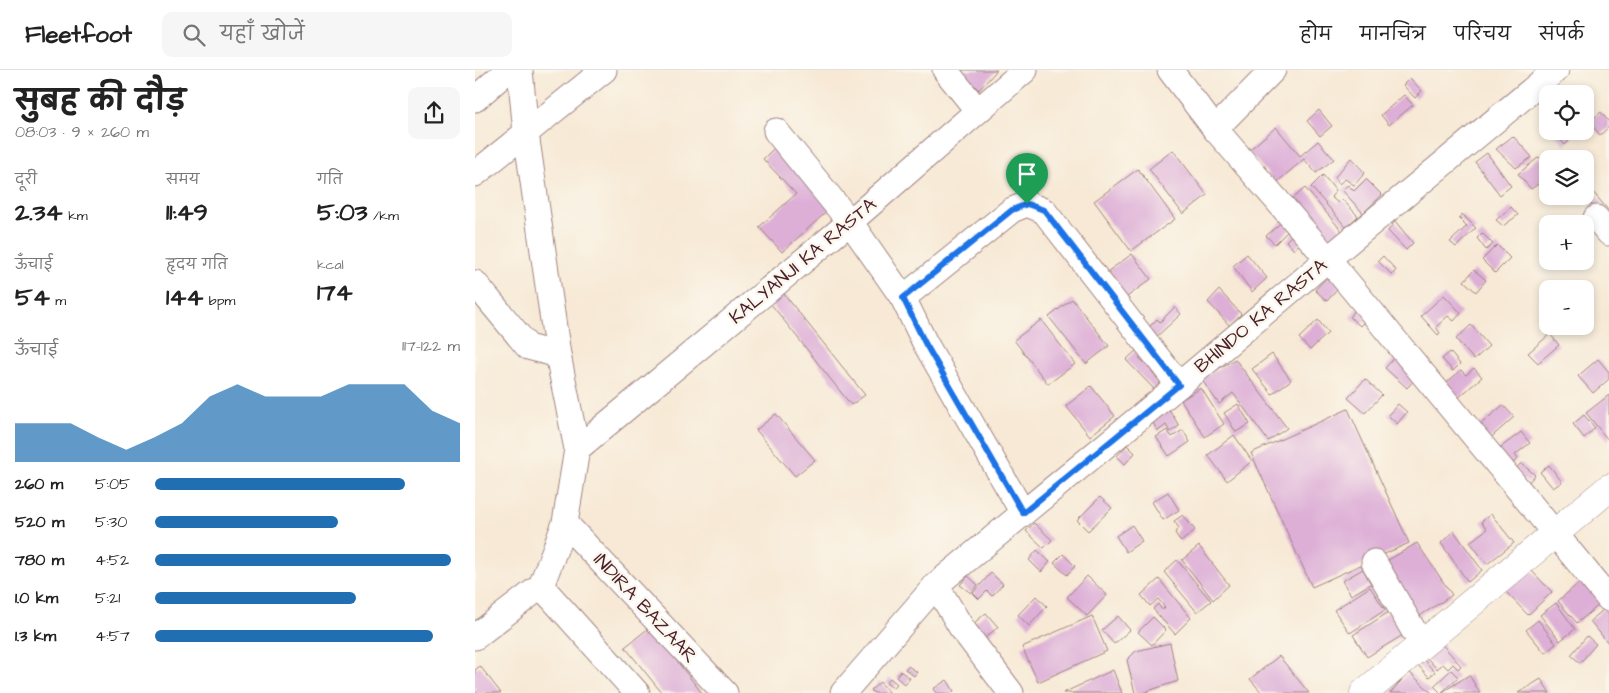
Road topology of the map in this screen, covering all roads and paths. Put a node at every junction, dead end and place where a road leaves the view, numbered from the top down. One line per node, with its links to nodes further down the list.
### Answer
1 (508, 70): 9 (street)
2 (520, 70): 13 (street)
3 (604, 70): 13 (street)
4 (945, 70): 10 (street)
5 (1025, 70): 10 (street, KALYANJI KA RASTA)
6 (1170, 70): 11 (street)
7 (1273, 70): 11 (street)
8 (1556, 70): 16 (street, BHINDO KA RASTA)
9 (475, 99)
10 (978, 111): 15 (street, KALYANJI KA RASTA)
11 (1215, 129): 16 (street)
12 (776, 131): 15 (street)
13 (526, 133): 14 (street); 19 (street)
14 (475, 174)
15 (850, 222): 18 (street); 21 (street, KALYANJI KA RASTA)
16 (1328, 259): 20 (street, BHINDO KA RASTA); 25 (street)
17 (476, 285): 19 (street)
18 (903, 298): 20 (street); 23 (street)
19 (558, 355): 21 (street)
20 (1179, 385): 23 (street, BHINDO KA RASTA)
21 (577, 449): 24 (street)
22 (1609, 488): 25 (street)
23 (1023, 513): 27 (street, BHINDO KA RASTA)
24 (565, 523): 28 (street); 33 (street, INDIRA BAZAAR)
25 (1554, 534): 29 (street); 31 (street)
26 (1374, 562): 31 (street)
27 (936, 585): 34 (street, BHINDO KA RASTA); 35 (street)
28 (541, 586): 30 (street); 32 (street)
29 (1609, 599)
30 (475, 637)
31 (1422, 645): 36 (street)
32 (637, 693)
33 (725, 693)
34 (843, 693)
35 (1011, 693)
36 (1364, 693)

